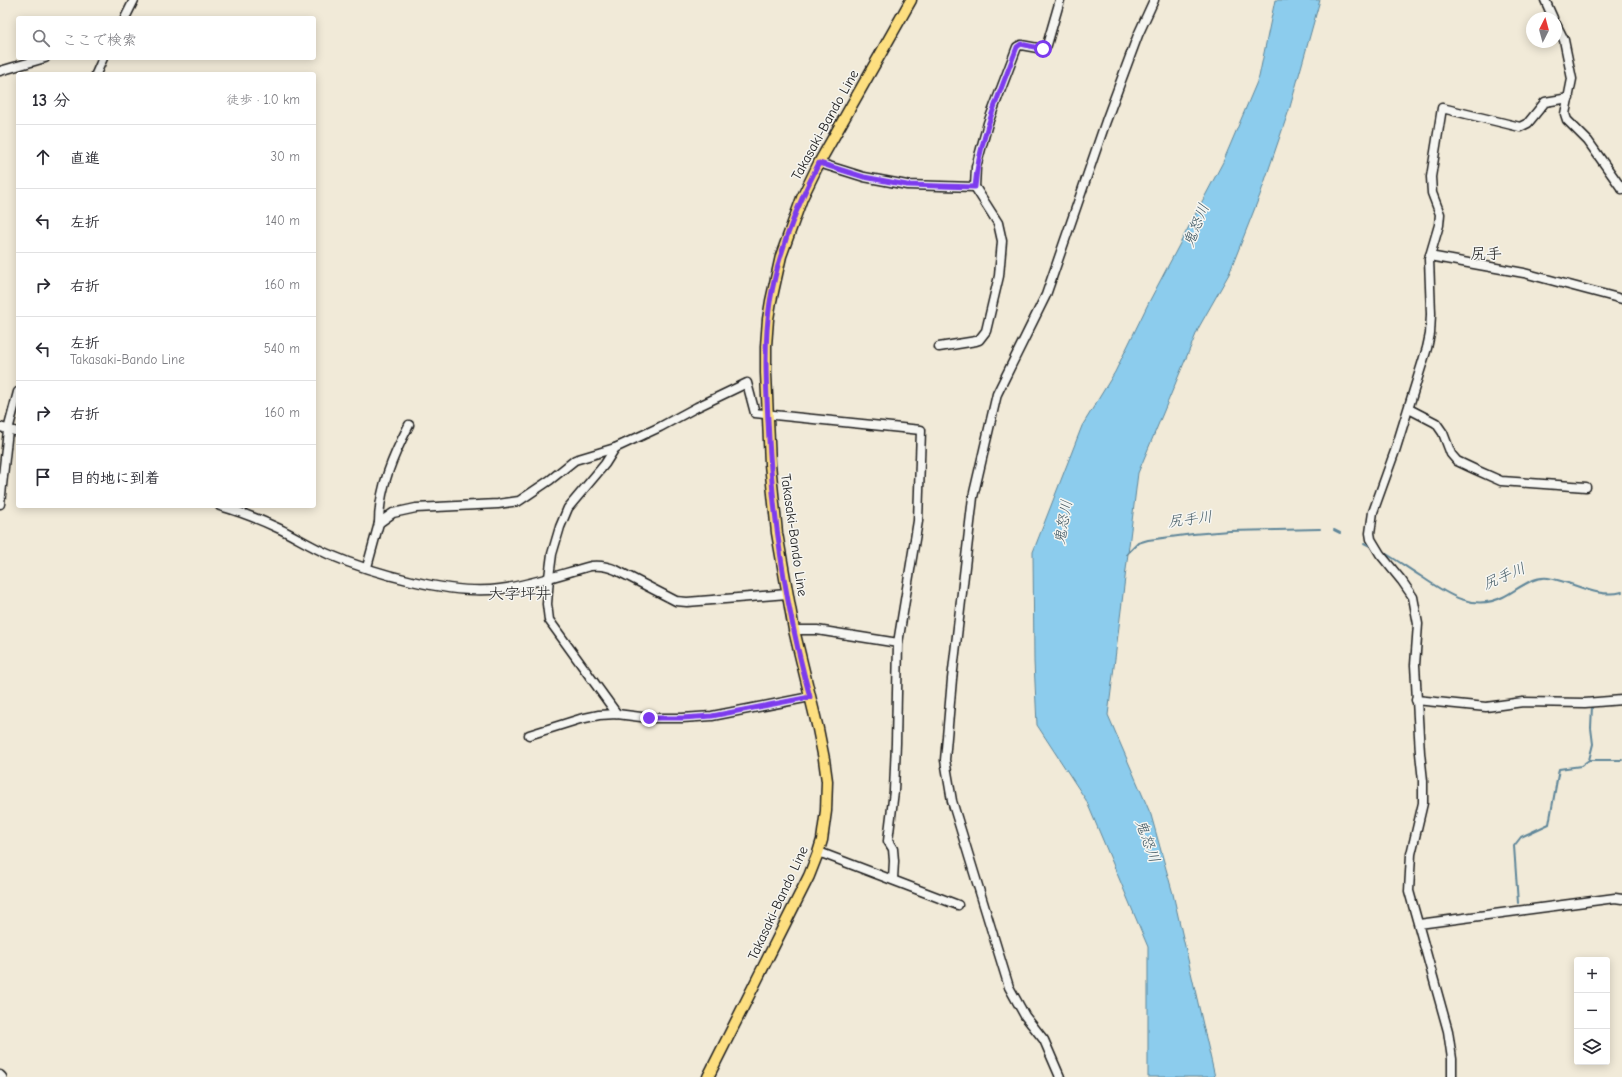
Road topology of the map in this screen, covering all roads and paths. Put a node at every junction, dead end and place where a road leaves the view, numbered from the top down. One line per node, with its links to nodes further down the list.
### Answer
1 (134, 0): 7 (street)
2 (911, 0): 14 (main road, Takasaki-Bando Line)
3 (1060, 0): 15 (street)
4 (1154, 0): 47 (street)
5 (1545, 0): 6 (street)
6 (1550, 12)
7 (126, 16)
8 (1562, 36): 13 (street)
9 (38, 60): 11 (street)
10 (102, 60): 12 (street)
11 (0, 71)
12 (97, 72)
13 (1569, 98): 16 (street); 17 (street)
14 (819, 163): 15 (street); 22 (main road, Takasaki-Bando Line)
15 (975, 187): 19 (street)
16 (1622, 189)
17 (1430, 255): 18 (street); 21 (street)
18 (1622, 299)
19 (939, 347)
20 (16, 397): 24 (street)
21 (1409, 409): 27 (street); 37 (street)
22 (768, 414): 26 (street); 33 (main road, Takasaki-Bando Line); 35 (street)
23 (409, 425): 30 (street)
24 (4, 428): 25 (street); 28 (street)
25 (16, 431)
26 (615, 448): 30 (street); 32 (street)
27 (1586, 487)
28 (0, 504)
29 (225, 508): 31 (street)
30 (379, 523): 31 (street)
31 (367, 567): 32 (street)
32 (549, 577): 33 (street); 39 (street)
33 (787, 594): 34 (main road, Takasaki-Bando Line)
34 (794, 630): 35 (street); 36 (main road, Takasaki-Bando Line)
35 (898, 643): 42 (street)
36 (810, 697): 39 (street); 41 (main road, Takasaki-Bando Line)
37 (1416, 700): 38 (street); 45 (street)
38 (1622, 700)
39 (617, 714): 40 (street)
40 (530, 735)
41 (818, 853): 42 (street); 46 (main road, Takasaki-Bando Line)
42 (893, 879): 44 (street)
43 (1622, 899): 45 (street)
44 (958, 905)
45 (1419, 924): 48 (street)
46 (708, 1077)
47 (1060, 1077)
48 (1452, 1077)

